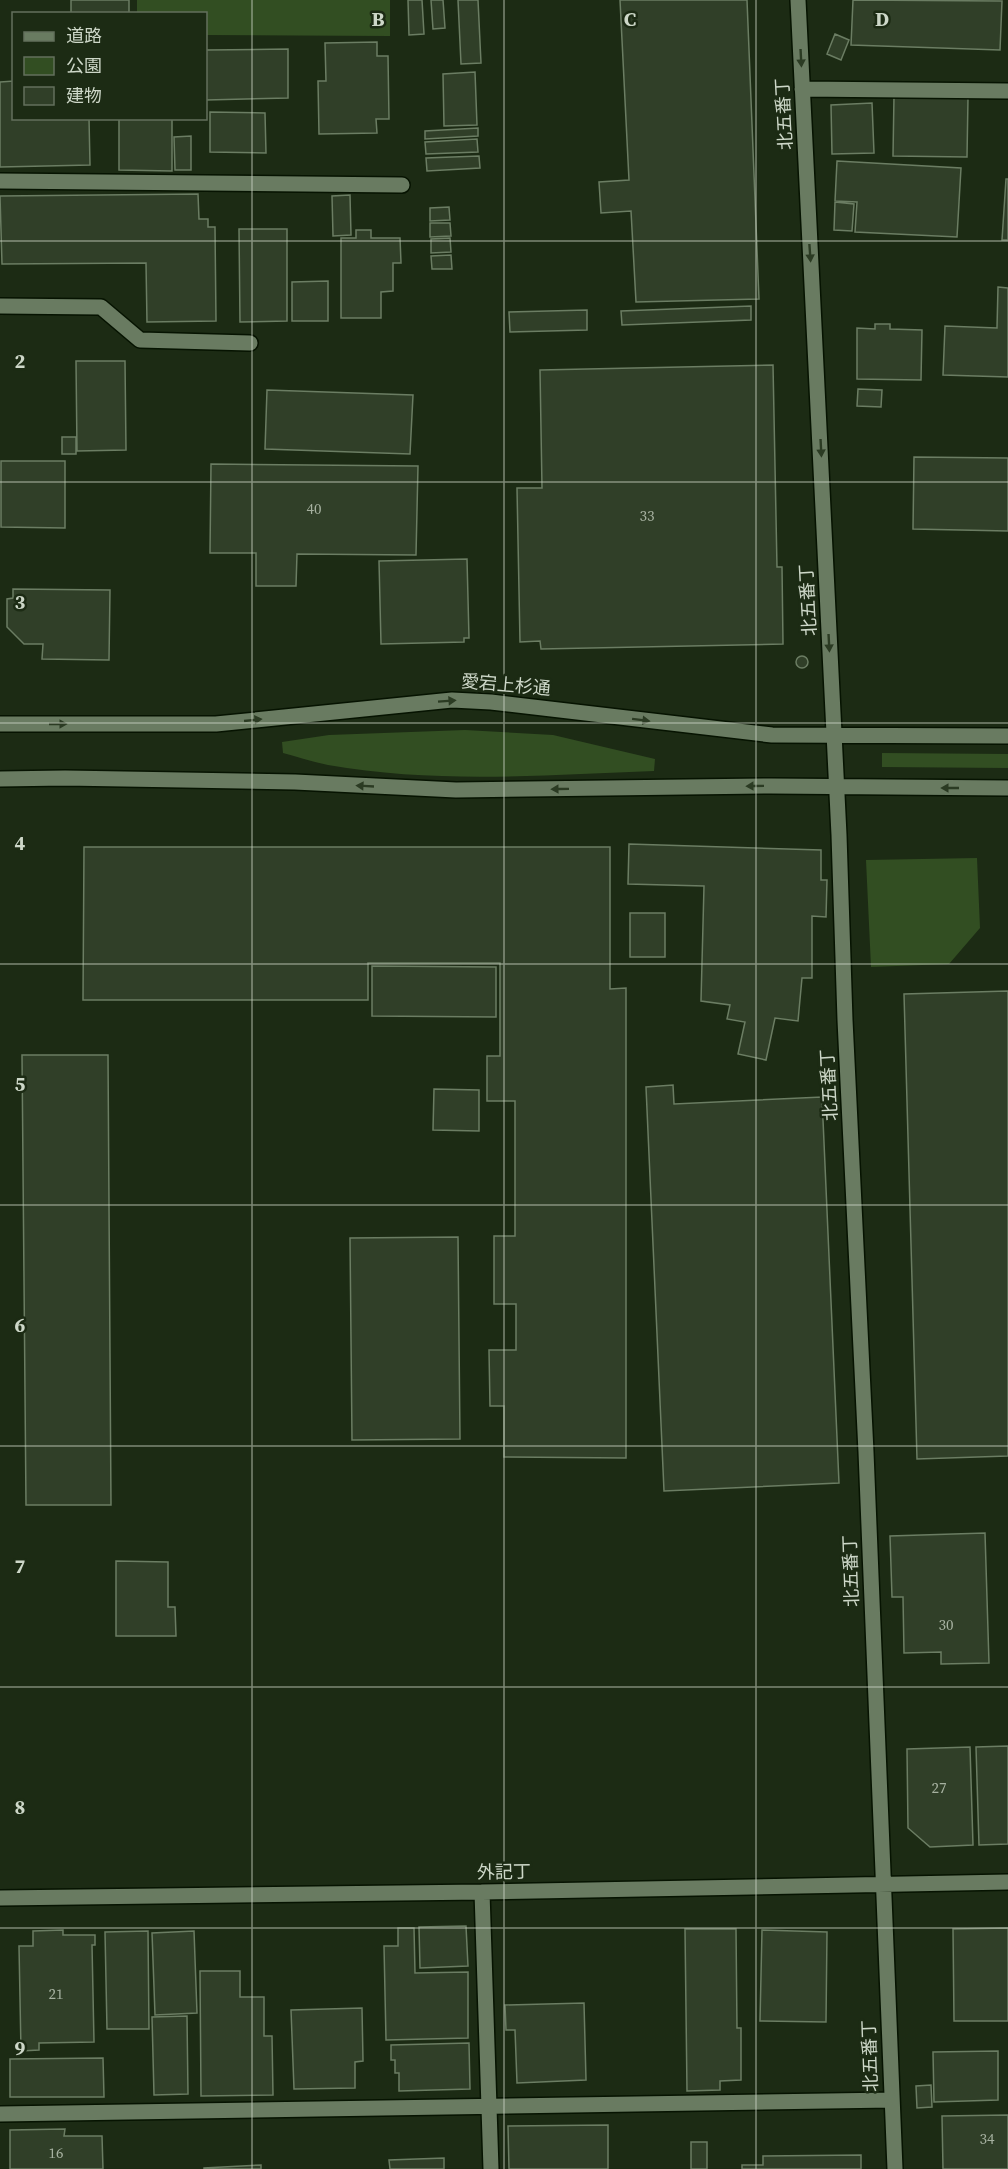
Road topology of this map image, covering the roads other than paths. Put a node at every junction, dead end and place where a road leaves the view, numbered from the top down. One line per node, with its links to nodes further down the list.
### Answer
1 (798, 0): 2 (street, 北五番丁, one-way to 2)
2 (802, 89): 3 (street); 9 (street, 北五番丁, one-way to 9)
3 (1008, 91)
4 (0, 181): 5 (street)
5 (402, 185)
6 (0, 306): 7 (street)
7 (250, 343)
8 (0, 724): 9 (street, 愛宕上杉通, one-way to 9)
9 (834, 735): 10 (street, 愛宕上杉通); 12 (street, 北五番丁)
10 (1008, 736)
11 (0, 778): 12 (street, one-way to 11)
12 (837, 787): 13 (street, one-way to 12); 15 (street, 北五番丁)
13 (1008, 788)
14 (1008, 1881): 15 (street, 外記丁)
15 (883, 1884): 16 (street, 外記丁); 18 (street, 北五番丁)
16 (482, 1892): 17 (street, 外記丁); 19 (street)
17 (0, 1898)
18 (892, 2100): 19 (street); 22 (street, 北五番丁)
19 (489, 2105): 20 (street); 21 (street)
20 (0, 2114)
21 (491, 2169)
22 (895, 2169)

